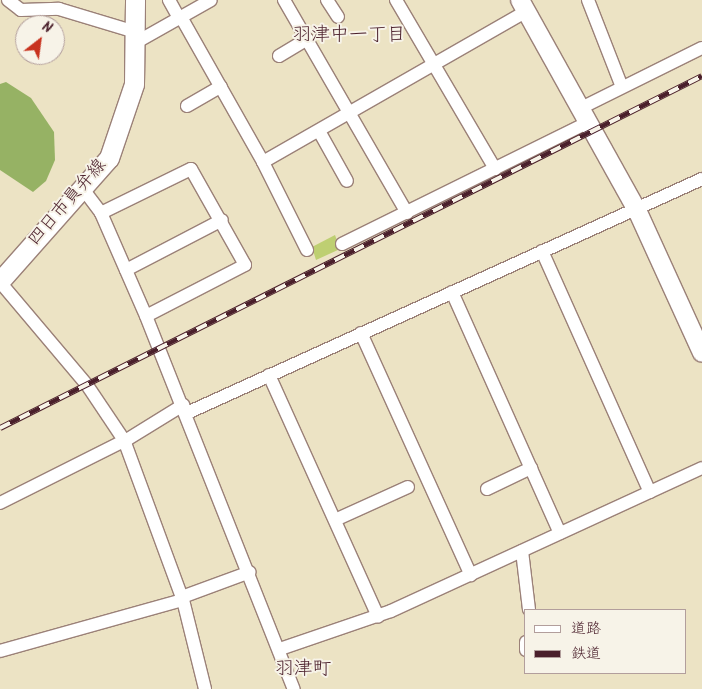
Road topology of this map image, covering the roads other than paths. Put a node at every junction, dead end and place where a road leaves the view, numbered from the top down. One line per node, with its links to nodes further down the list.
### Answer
1 (8, 0): 12 (street)
2 (135, 0): 12 (main road, 四日市員弁線)
3 (169, 0): 10 (street)
4 (211, 0): 10 (street)
5 (284, 0): 13 (street)
6 (327, 0): 11 (street)
7 (396, 0): 16 (street)
8 (588, 0): 18 (street)
9 (524, 5): 16 (street); 21 (street)
10 (180, 17): 12 (street); 17 (street)
11 (338, 18)
12 (135, 38): 27 (main road, 四日市員弁線)
13 (306, 39): 15 (street); 20 (street)
14 (702, 48): 18 (street)
15 (279, 56)
16 (434, 65): 20 (street); 24 (street)
17 (221, 86): 19 (street); 23 (street)
18 (622, 88): 21 (street)
19 (187, 106)
20 (349, 115): 22 (street); 30 (street)
21 (585, 115): 24 (street); 28 (street)
22 (319, 131): 23 (street); 26 (street)
23 (263, 162): 33 (street)
24 (495, 169): 30 (street)
25 (702, 179): 28 (street)
26 (348, 181)
27 (82, 189): 29 (street); 36 (main road, 四日市員弁線)
28 (636, 208): 34 (street); 40 (street)
29 (100, 213): 31 (street); 35 (street)
30 (407, 213): 32 (street)
31 (222, 220): 35 (street); 38 (street)
32 (342, 244)
33 (307, 250)
34 (542, 251): 37 (street); 48 (street)
35 (126, 270): 38 (street)
36 (0, 282): 43 (street)
37 (452, 292): 39 (street); 44 (street)
38 (146, 316): 42 (street)
39 (361, 333): 41 (street); 54 (street)
40 (702, 353)
41 (269, 375): 42 (street); 50 (street)
42 (185, 409): 43 (street); 53 (street)
43 (124, 440): 49 (street); 55 (street)
44 (531, 468): 47 (street); 51 (street)
45 (702, 468): 48 (street)
46 (408, 488): 50 (street)
47 (487, 488)
48 (650, 492): 51 (street)
49 (0, 503)
50 (335, 520): 57 (street)
51 (560, 533): 52 (street)
52 (522, 551): 54 (street); 56 (street)
53 (250, 572): 55 (street); 58 (street)
54 (471, 575): 57 (street)
55 (183, 598): 59 (street); 60 (street)
56 (529, 609)
57 (378, 616): 58 (street)
58 (280, 649): 61 (street)
59 (0, 651)
60 (205, 689)
61 (294, 689)

